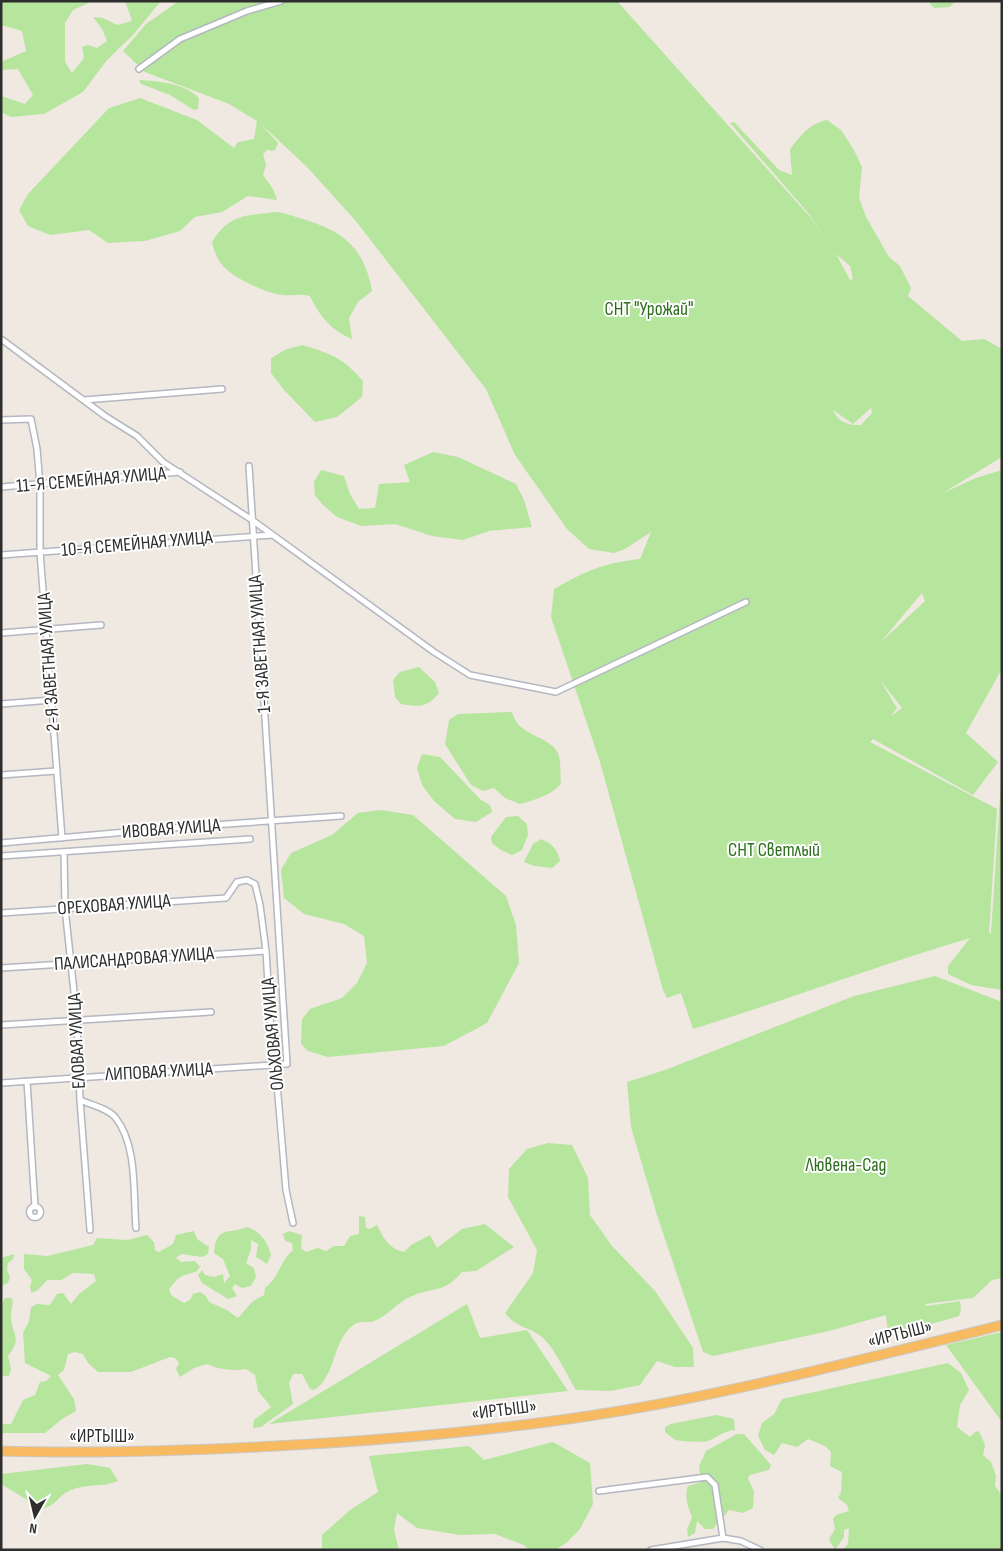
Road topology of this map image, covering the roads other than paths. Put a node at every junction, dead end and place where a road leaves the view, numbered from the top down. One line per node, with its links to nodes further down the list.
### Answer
1 (281, 1): 2 (street)
2 (139, 69)
3 (1, 339): 5 (street)
4 (222, 389): 5 (street)
5 (83, 400): 8 (street)
6 (1, 420): 9 (street, 2-Я ЗАВЕТНАЯ УЛИЦА)
7 (249, 466): 11 (street, 1-Я ЗАВЕТНАЯ УЛИЦА)
8 (180, 472): 9 (street, 11-Я СЕМЕЙНАЯ УЛИЦА); 11 (street)
9 (40, 485): 10 (street, 11-Я СЕМЕЙНАЯ УЛИЦА); 14 (street, 2-Я ЗАВЕТНАЯ УЛИЦА)
10 (1, 487)
11 (252, 520): 12 (street); 13 (street, 1-Я ЗАВЕТНАЯ УЛИЦА)
12 (273, 534): 13 (street, 10-Я СЕМЕЙНАЯ УЛИЦА); 16 (street)
13 (253, 535): 14 (street, 10-Я СЕМЕЙНАЯ УЛИЦА); 25 (street, 1-Я ЗАВЕТНАЯ УЛИЦА)
14 (40, 552): 15 (street, 10-Я СЕМЕЙНАЯ УЛИЦА); 18 (street, 2-Я ЗАВЕТНАЯ УЛИЦА)
15 (1, 555)
16 (746, 602)
17 (101, 625): 18 (street)
18 (48, 629): 19 (street); 20 (street, 2-Я ЗАВЕТНАЯ УЛИЦА)
19 (1, 632)
20 (52, 700): 21 (street); 22 (street, 2-Я ЗАВЕТНАЯ УЛИЦА)
21 (1, 704)
22 (56, 772): 23 (street); 26 (street, 2-Я ЗАВЕТНАЯ УЛИЦА)
23 (1, 775)
24 (341, 816): 25 (street, ИВОВАЯ УЛИЦА)
25 (270, 822): 26 (street, ИВОВАЯ УЛИЦА); 40 (street, 1-Я ЗАВЕТНАЯ УЛИЦА)
26 (62, 838): 28 (street, ИВОВАЯ УЛИЦА)
27 (250, 839): 29 (street, ИВОВАЯ УЛИЦА)
28 (1, 843)
29 (64, 852): 30 (street, ИВОВАЯ УЛИЦА); 32 (street, ЕЛОВАЯ УЛИЦА)
30 (1, 856)
31 (226, 898): 32 (street, ОРЕХОВАЯ УЛИЦА); 34 (street, ОЛЬХОВАЯ УЛИЦА)
32 (65, 908): 33 (street, ОРЕХОВАЯ УЛИЦА); 35 (street, ЕЛОВАЯ УЛИЦА)
33 (1, 913)
34 (266, 951): 35 (street, ПАЛИСАНДРОВАЯ УЛИЦА); 41 (street, ОЛЬХОВАЯ УЛИЦА)
35 (72, 963): 36 (street, ПАЛИСАНДРОВАЯ УЛИЦА); 38 (street, ЕЛОВАЯ УЛИЦА)
36 (1, 968)
37 (211, 1012): 38 (street)
38 (77, 1020): 39 (street); 42 (street, ЕЛОВАЯ УЛИЦА)
39 (1, 1026)
40 (287, 1064): 41 (street, ЛИПОВАЯ УЛИЦА)
41 (273, 1065): 42 (street, ЛИПОВАЯ УЛИЦА); 47 (street, ОЛЬХОВАЯ УЛИЦА)
42 (80, 1076): 43 (street, ЛИПОВАЯ УЛИЦА); 45 (street, ЕЛОВАЯ УЛИЦА)
43 (27, 1081): 44 (street, ЛИПОВАЯ УЛИЦА); 46 (street)
44 (1, 1083)
45 (80, 1100): 48 (street); 49 (street, ЕЛОВАЯ УЛИЦА)
46 (35, 1207)
47 (293, 1223)
48 (136, 1228)
49 (90, 1230)
50 (1002, 1325): 51 (highway, «ИРТЫШ»)
51 (1, 1450)
52 (599, 1491): 53 (street)
53 (723, 1538): 54 (street); 55 (street)
54 (650, 1550)
55 (760, 1550)

